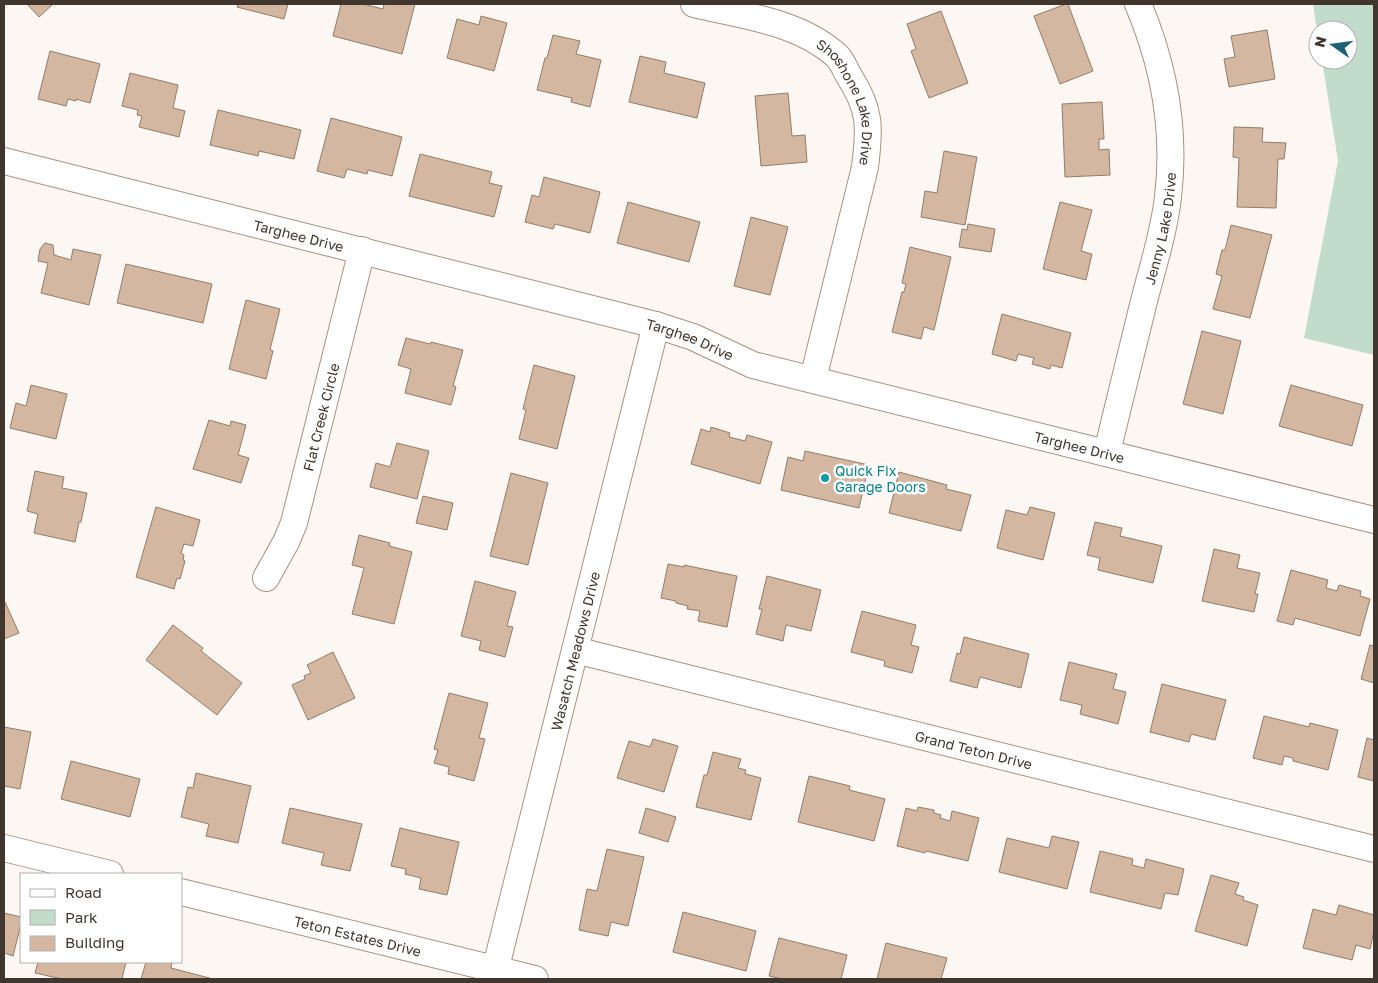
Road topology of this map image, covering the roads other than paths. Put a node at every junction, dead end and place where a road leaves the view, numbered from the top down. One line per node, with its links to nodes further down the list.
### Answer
1 (694, 4): 6 (street, Shoshone Lake Drive)
2 (1138, 4): 7 (street, Jenny Lake Drive)
3 (5, 166): 4 (street, Targhee Drive)
4 (362, 250): 5 (street, Targhee Drive); 9 (street, Flat Creek Circle)
5 (656, 325): 6 (street, Targhee Drive); 10 (street, Wasatch Meadows Drive)
6 (813, 379): 7 (street, Targhee Drive)
7 (1107, 452): 8 (street, Targhee Drive)
8 (1374, 520)
9 (266, 578)
10 (575, 650): 12 (street, Grand Teton Drive); 15 (street, Wasatch Meadows Drive)
11 (4, 848): 13 (street)
12 (1374, 849)
13 (106, 873)
14 (182, 892): 15 (street, Teton Estates Drive)
15 (494, 974): 16 (street, Teton Estates Drive)
16 (535, 979)

